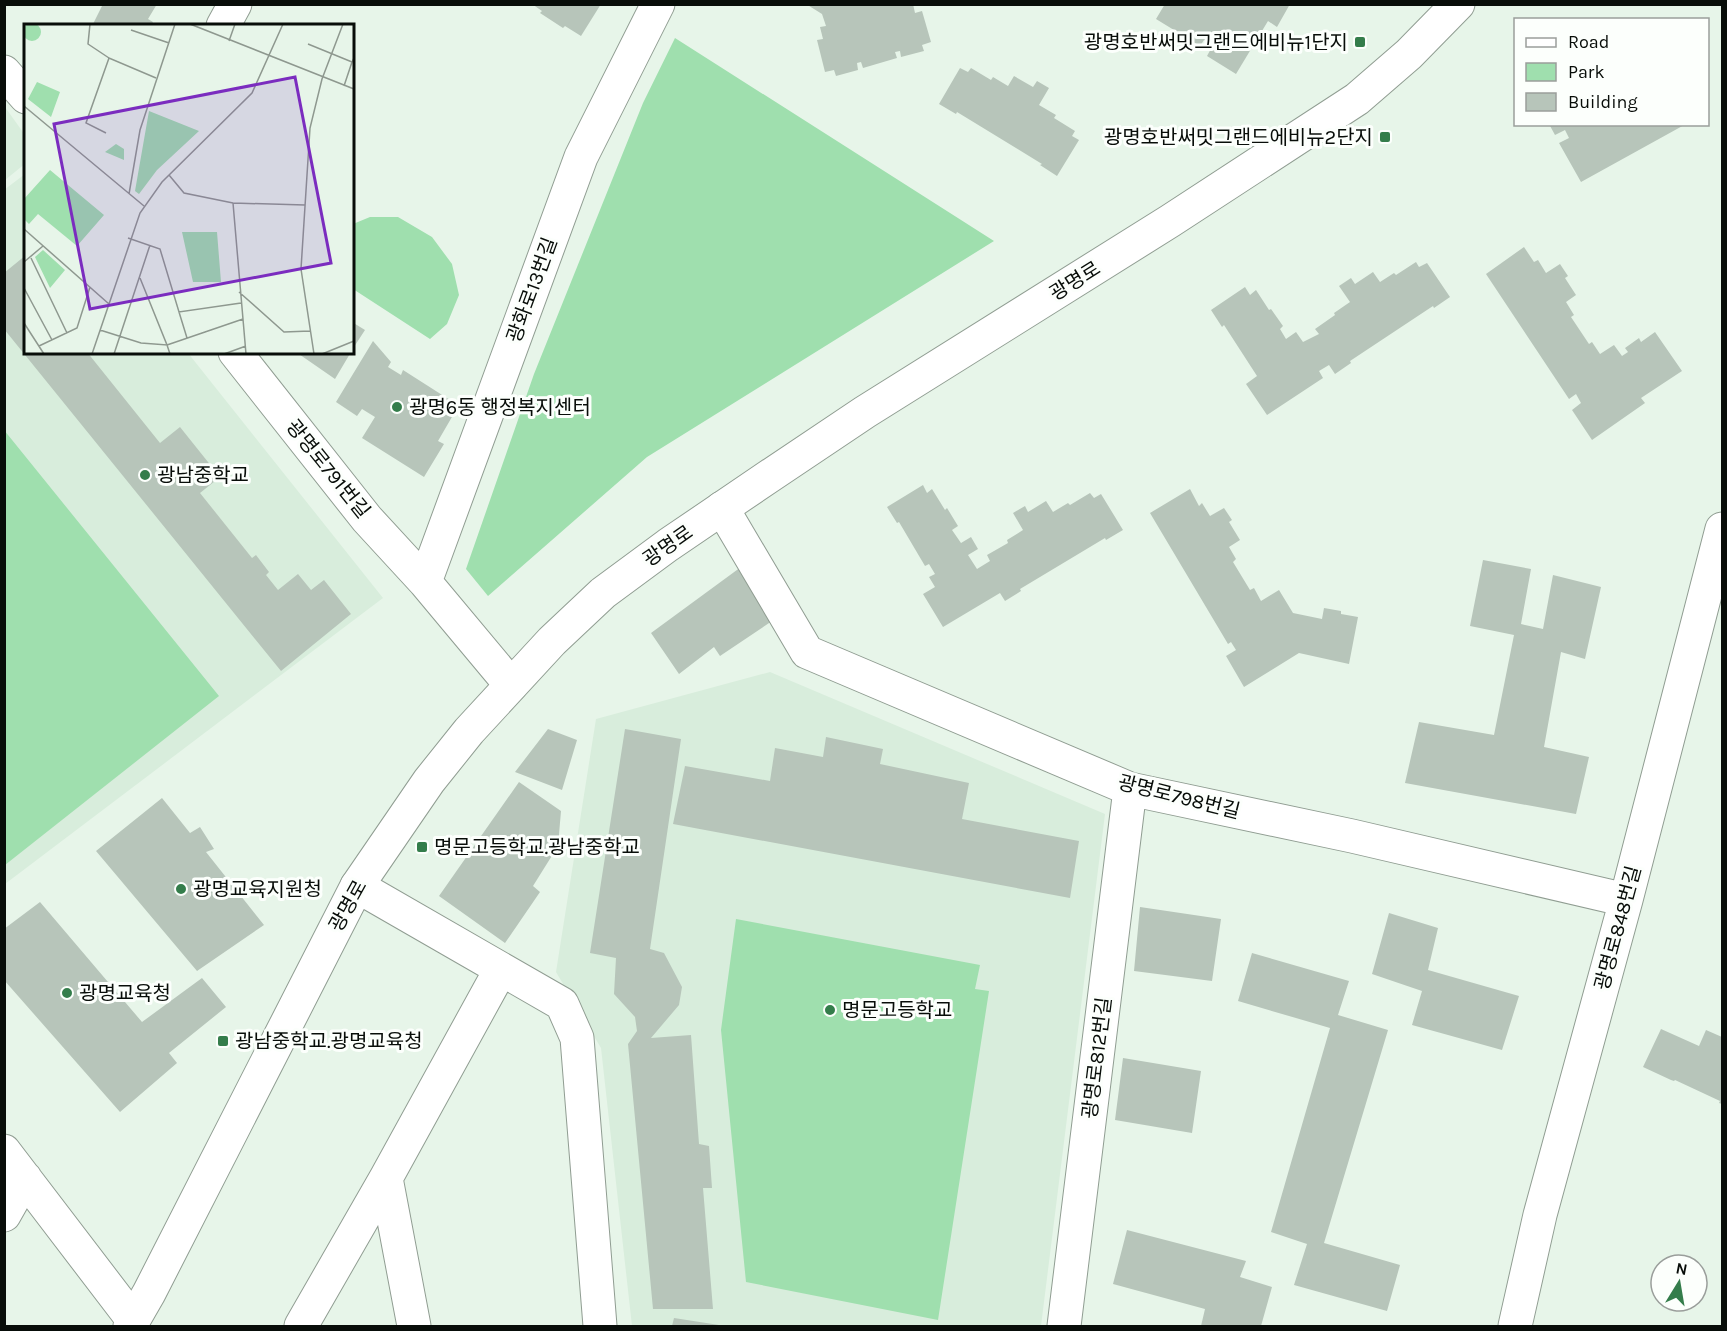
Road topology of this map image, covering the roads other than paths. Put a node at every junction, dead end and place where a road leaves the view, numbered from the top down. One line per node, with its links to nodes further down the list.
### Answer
1 (235, 4): 4 (street)
2 (657, 4): 10 (street, 광화로13번길)
3 (1458, 4): 8 (street, 광명로)
4 (224, 24)
5 (4, 72): 6 (street)
6 (24, 95)
7 (237, 354): 10 (street, 광명로791번길)
8 (722, 508): 11 (street, 광명로); 12 (street, 광명로798번길)
9 (1722, 530): 14 (street, 광명로848번길)
10 (425, 582): 11 (street, 광명로791번길)
11 (511, 685): 13 (street, 광명로)
12 (1130, 789): 14 (street, 광명로798번길); 24 (street, 광명로812번길)
13 (357, 886): 15 (street); 20 (street, 광명로)
14 (1626, 900): 25 (street, 광명로848번길)
15 (501, 969): 18 (street); 23 (street)
16 (4, 1151): 17 (street)
17 (25, 1178): 19 (street); 20 (street)
18 (386, 1178): 21 (street); 22 (street)
19 (4, 1215)
20 (132, 1323)
21 (301, 1326)
22 (414, 1326)
23 (600, 1326)
24 (1064, 1326)
25 (1515, 1326)

